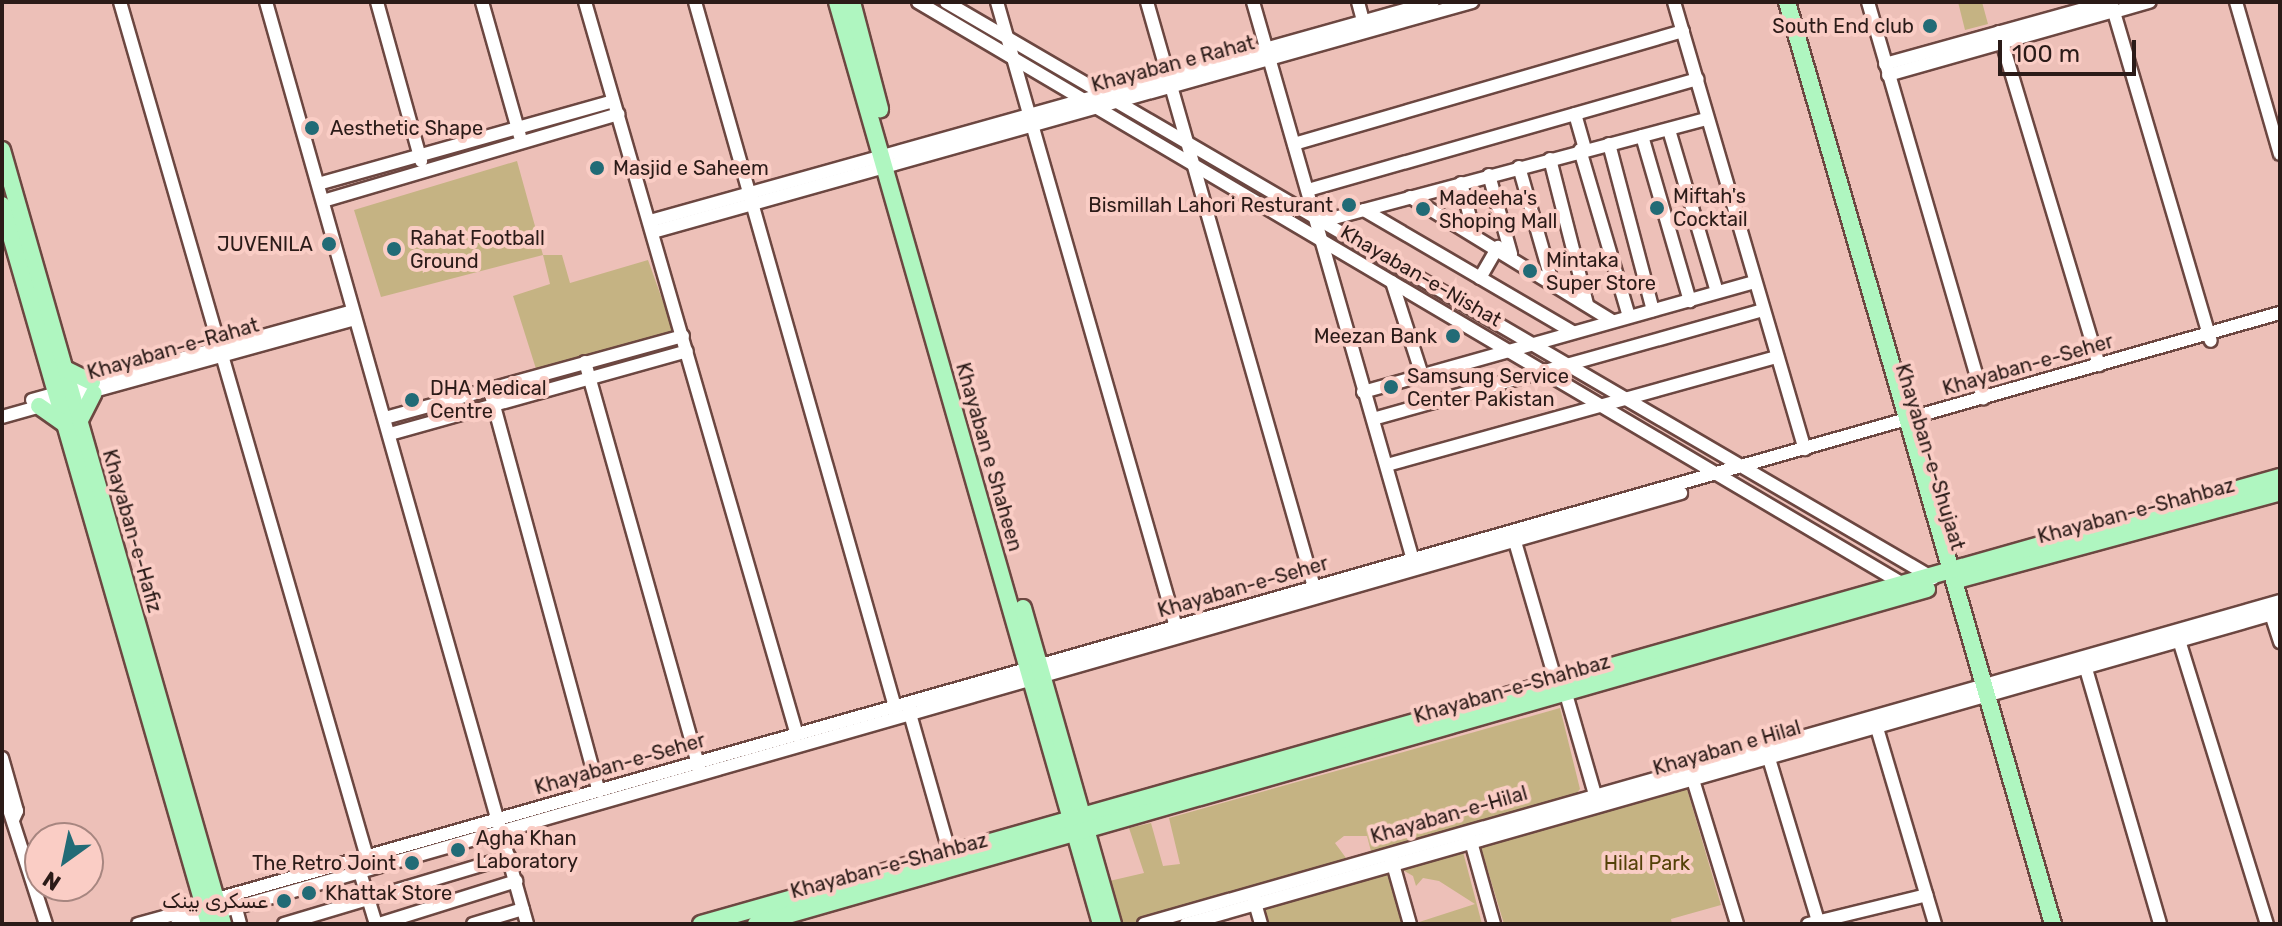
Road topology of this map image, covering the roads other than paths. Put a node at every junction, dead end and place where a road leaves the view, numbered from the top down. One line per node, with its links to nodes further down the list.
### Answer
1 (120, 2): 89 (street)
2 (266, 2): 57 (street)
3 (377, 2): 49 (street)
4 (482, 2): 39 (street)
5 (585, 2): 35 (street)
6 (695, 2): 59 (street)
7 (837, 2): 51 (main road, Khayaban e Shaheen)
8 (852, 2): 51 (main road, Khayaban e Shaheen)
9 (918, 2): 29 (street)
10 (946, 2): 26 (street, Khayaban-e-Nishat)
11 (997, 2): 26 (street)
12 (1147, 2): 32 (street)
13 (1253, 2): 28 (street)
14 (1358, 2): 24 (street)
15 (1433, 2): 24 (street, Khayaban e Rahat)
16 (1472, 2): 28 (street, Khayaban e Rahat)
17 (1674, 2): 25 (street)
18 (1778, 2): 113 (main road, Khayaban-e-Shujaat)
19 (1787, 2): 113 (main road, Khayaban-e-Shujaat)
20 (1868, 2): 30 (street)
21 (2150, 2): 23 (street)
22 (2236, 2): 48 (street)
23 (2112, 7): 27 (street); 87 (street)
24 (1363, 21): 28 (street, Khayaban e Rahat)
25 (1683, 31): 31 (street); 44 (street)
26 (1006, 38): 29 (street); 34 (street, Khayaban-e-Nishat)
27 (2000, 38): 30 (street); 94 (street)
28 (1268, 54): 32 (street, Khayaban e Rahat); 44 (street)
29 (1010, 56): 33 (street); 37 (street)
30 (1886, 70): 103 (street)
31 (1697, 79): 36 (street); 38 (street)
32 (1169, 81): 34 (street, Khayaban e Rahat); 43 (street)
33 (1082, 97): 34 (street, Khayaban e Rahat); 37 (street, Khayaban e Rahat)
34 (1102, 99): 37 (street, Khayaban e Rahat); 43 (street, Khayaban-e-Nishat); 52 (street, Khayaban-e-Nishat)
35 (616, 108): 39 (street); 42 (street); 66 (street)
36 (1575, 114): 47 (street); 58 (street)
37 (1030, 118): 51 (street, Khayaban e Rahat); 127 (street)
38 (1707, 119): 40 (street); 74 (street)
39 (518, 129): 42 (street); 49 (street)
40 (1669, 130): 41 (street); 75 (street)
41 (1642, 136): 45 (street); 76 (street)
42 (522, 142): 54 (street)
43 (1184, 142): 52 (street); 65 (street, Khayaban-e-Nishat)
44 (1294, 144): 58 (street)
45 (1609, 144): 47 (street); 78 (street)
46 (2, 150): 99 (main road, Khayaban-e-Hafiz)
47 (1582, 150): 50 (street); 82 (street)
48 (2280, 154)
49 (420, 156): 54 (street); 57 (street)
50 (1550, 159): 53 (street); 77 (street)
51 (889, 160): 59 (street); 63 (street); 131 (main road, Khayaban e Shaheen)
52 (1189, 162): 68 (street, Khayaban-e-Nishat); 125 (street)
53 (1519, 167): 55 (street); 73 (street)
54 (424, 171): 61 (street)
55 (1489, 175): 56 (street); 70 (street)
56 (1461, 183): 60 (street); 67 (street)
57 (318, 184): 61 (street)
58 (1308, 190): 65 (street)
59 (747, 192): 63 (street); 66 (street)
60 (1410, 197): 64 (street); 67 (street)
61 (323, 201): 81 (street)
62 (2, 205): 99 (main road, Khayaban-e-Hafiz)
63 (751, 207): 66 (street); 134 (street)
64 (1364, 210): 65 (street); 71 (street)
65 (1319, 222): 68 (street); 88 (street, Khayaban-e-Nishat)
66 (652, 226): 86 (street)
67 (1474, 233): 69 (street)
68 (1318, 240): 72 (street, Khayaban-e-Nishat); 102 (street)
69 (1498, 247): 70 (street); 71 (street)
70 (1511, 254): 73 (street)
71 (1480, 278): 85 (street)
72 (1392, 282): 91 (street, Khayaban-e-Nishat); 97 (street)
73 (1552, 282): 77 (street)
74 (1755, 282): 75 (street); 79 (street)
75 (1717, 292): 76 (street)
76 (1690, 301): 78 (street)
77 (1587, 304): 83 (street)
78 (1653, 310): 82 (street)
79 (1763, 310): 92 (street); 95 (street)
80 (2280, 313): 87 (street, Khayaban-e-Seher)
81 (354, 315): 89 (street, Khayaban-e-Rahat); 110 (street)
82 (1629, 316): 83 (street)
83 (1612, 321): 85 (street)
84 (2280, 321): 87 (street, Khayaban-e-Seher)
85 (1573, 332): 88 (street)
86 (683, 336): 90 (street); 93 (street)
87 (2210, 337): 94 (street, Khayaban-e-Seher); 113 (street, Khayaban-e-Seher)
88 (1528, 345): 91 (street); 95 (street, Khayaban-e-Nishat)
89 (222, 351): 100 (street, Khayaban-e-Rahat); 151 (street)
90 (687, 351): 98 (street); 136 (street)
91 (1508, 351): 96 (street, Khayaban-e-Nishat); 97 (street)
92 (1777, 357): 104 (street); 115 (street)
93 (585, 362): 98 (street); 101 (street)
94 (2099, 365): 103 (street, Khayaban-e-Seher)
95 (1564, 367): 96 (street); 104 (street, Khayaban-e-Nishat)
96 (1543, 371): 107 (street, Khayaban-e-Nishat); 111 (street)
97 (1422, 375): 102 (street)
98 (590, 379): 106 (street); 139 (street)
99 (62, 387): 100 (main road); 100 (street, Khayaban-e-Rahat); 105 (main road); 105 (street, Khayaban-e-Rahat); 112 (main road, Khayaban-e-Hafiz)
100 (93, 387): 112 (main road)
101 (490, 391): 106 (street); 110 (street)
102 (1363, 392): 111 (street)
103 (1983, 399): 113 (street, Khayaban-e-Seher)
104 (1621, 400): 107 (street); 117 (street, Khayaban-e-Nishat)
105 (36, 402): 108 (street, Khayaban-e-Rahat); 109 (street, Khayaban-e-Rahat); 112 (main road)
106 (494, 405): 114 (street); 142 (street)
107 (1600, 405): 116 (street); 118 (street, Khayaban-e-Nishat)
108 (2, 409)
109 (2, 417)
110 (385, 418): 114 (street)
111 (1373, 419): 116 (street)
112 (72, 422): 157 (main road, Khayaban-e-Hafiz)
113 (1904, 425): 115 (street, Khayaban-e-Seher); 117 (street, Khayaban-e-Seher); 123 (main road, Khayaban-e-Shujaat)
114 (390, 434): 145 (street)
115 (1805, 449): 117 (street, Khayaban-e-Seher)
116 (1387, 465): 122 (street)
117 (1746, 470): 118 (street, Khayaban-e-Seher); 123 (street, Khayaban-e-Nishat)
118 (1724, 476): 121 (street, Khayaban-e-Seher); 124 (street, Khayaban-e-Nishat)
119 (2280, 477): 123 (main road, Khayaban-e-Shahbaz)
120 (2280, 492): 123 (main road, Khayaban-e-Shahbaz)
121 (1513, 536): 122 (street, Khayaban-e-Seher); 125 (street, Khayaban-e-Seher); 132 (street)
122 (1413, 560): 125 (street, Khayaban-e-Seher)
123 (1946, 577): 124 (main road, Khayaban-e-Shahbaz); 132 (main road, Khayaban-e-Shahbaz); 133 (main road, Khayaban-e-Shujaat)
124 (1903, 584): 132 (main road, Khayaban-e-Shahbaz)
125 (1316, 593): 127 (street, Khayaban-e-Seher)
126 (2275, 608): 128 (street); 129 (street)
127 (1178, 632): 131 (street, Khayaban-e-Seher)
128 (2178, 636): 130 (street); 181 (street)
129 (2280, 642)
130 (2084, 662): 133 (street, Khayaban e Hilal); 180 (street)
131 (1036, 672): 134 (street, Khayaban-e-Seher); 146 (main road, Khayaban e Shaheen)
132 (1561, 688): 143 (street); 146 (main road, Khayaban-e-Shahbaz)
133 (1982, 692): 135 (street, Khayaban e Hilal); 178 (main road, Khayaban-e-Shujaat); 179 (main road, Khayaban-e-Shujaat)
134 (904, 708): 136 (street, Khayaban-e-Seher); 139 (street, Khayaban-e-Seher); 148 (street)
135 (1875, 720): 137 (street, Khayaban e Hilal); 153 (street)
136 (797, 735): 139 (street, Khayaban-e-Seher)
137 (1767, 751): 140 (street, Khayaban e Hilal); 158 (street)
138 (2, 758): 144 (street)
139 (700, 768): 142 (street, Khayaban-e-Seher); 145 (street, Khayaban-e-Seher)
140 (1691, 773): 143 (street, Khayaban e Hilal); 176 (street)
141 (2, 788): 144 (street)
142 (599, 791): 145 (street, Khayaban-e-Seher)
143 (1597, 799): 147 (street, Khayaban e Hilal)
144 (10, 814): 159 (street)
145 (500, 825): 149 (street); 151 (street, Khayaban-e-Seher)
146 (1079, 826): 148 (main road, Khayaban-e-Shahbaz); 168 (main road, Khayaban-e-Shahbaz); 169 (main road, Khayaban e Shaheen); 170 (main road, Khayaban e Shaheen)
147 (1469, 836): 150 (street, Khayaban-e-Hilal); 175 (street)
148 (950, 854): 167 (main road, Khayaban-e-Shahbaz)
149 (509, 857): 152 (street); 155 (street)
150 (1392, 859): 154 (street, Khayaban-e-Hilal); 174 (street)
151 (363, 864): 155 (street); 157 (street, Khayaban-e-Seher)
152 (516, 881): 156 (street); 164 (street)
153 (1927, 895): 158 (street); 177 (street)
154 (1254, 898): 171 (street, Khayaban-e-Hilal); 172 (street); 173 (street)
155 (368, 899): 163 (street); 164 (street)
156 (523, 909): 165 (street); 166 (street)
157 (212, 912): 160 (street, Khayaban-e-Seher); 161 (street); 162 (street)
158 (1813, 923)
159 (46, 924)
160 (138, 924)
161 (177, 924)
162 (240, 924)
163 (284, 924)
164 (377, 924)
165 (473, 924)
166 (527, 924)
167 (701, 924)
168 (756, 924)
169 (1101, 924)
170 (1113, 924)
171 (1144, 924)
172 (1186, 924)
173 (1261, 924)
174 (1410, 924)
175 (1494, 924)
176 (1737, 924)
177 (1935, 924)
178 (2042, 924)
179 (2053, 924)
180 (2160, 924)
181 (2267, 924)

